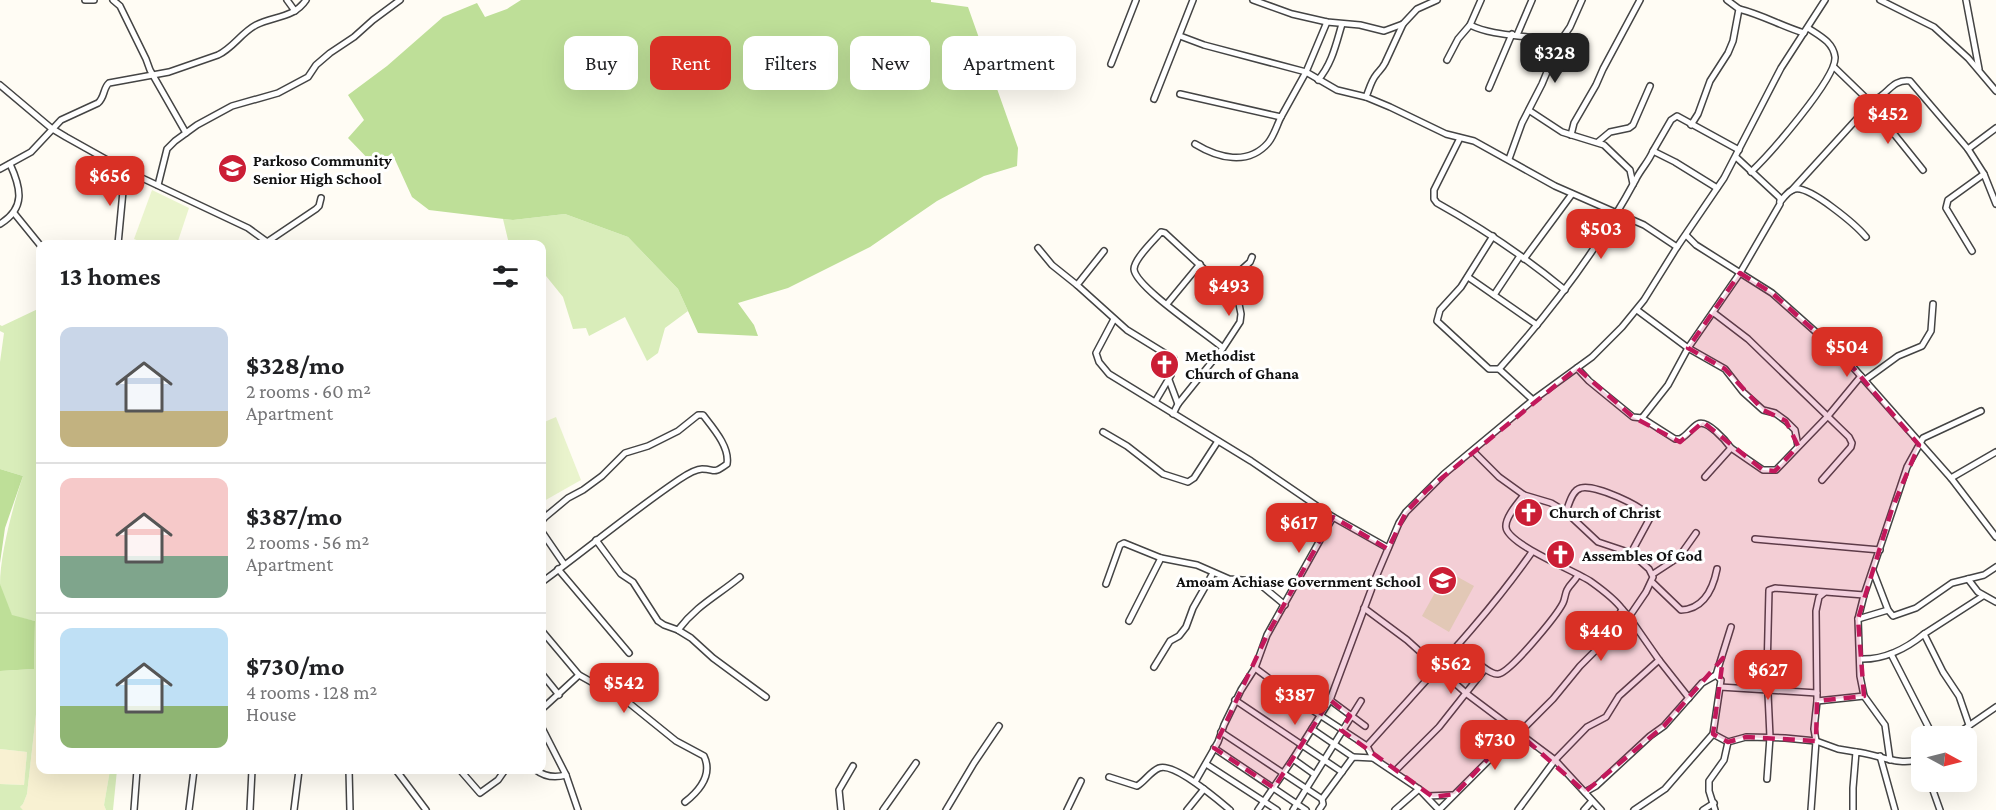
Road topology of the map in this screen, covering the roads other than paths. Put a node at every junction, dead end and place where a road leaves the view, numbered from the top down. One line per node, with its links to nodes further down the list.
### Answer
1 (85, 0): 2 (street)
2 (94, 0)
3 (113, 0): 35 (street)
4 (287, 0): 20 (street)
5 (306, 0): 20 (street)
6 (400, 0): 51 (street)
7 (1136, 0): 30 (street)
8 (1192, 0): 27 (street)
9 (1253, 0): 21 (street)
10 (1437, 0): 23 (street)
11 (1481, 0): 24 (street)
12 (1532, 0): 26 (street)
13 (1582, 0): 28 (street)
14 (1640, 0): 52 (street)
15 (1727, 0): 19 (street)
16 (1825, 0): 25 (street)
17 (1880, 0): 32 (street)
18 (1966, 0): 32 (street)
19 (1739, 9): 25 (street); 48 (street)
20 (296, 11): 35 (street)
21 (1327, 22): 22 (street); 33 (street)
22 (1342, 24): 23 (street); 34 (street)
23 (1403, 24): 43 (street)
24 (1470, 25): 26 (street); 29 (street)
25 (1806, 31): 31 (street); 57 (street)
26 (1514, 34): 28 (street); 40 (street)
27 (1180, 36): 33 (street); 44 (street)
28 (1559, 43): 46 (street)
29 (1447, 60)
30 (1111, 64)
31 (1833, 67): 45 (street); 67 (street)
32 (1980, 70): 41 (street)
33 (1306, 72): 36 (street); 47 (street)
34 (1326, 72): 36 (street); 39 (street)
35 (153, 76): 49 (street); 51 (street)
36 (1318, 80): 39 (street)
37 (0, 85): 49 (street)
38 (1650, 86): 54 (street)
39 (1329, 87): 43 (street)
40 (1490, 88)
41 (1996, 91)
42 (1180, 94): 47 (street)
43 (1366, 97): 53 (street)
44 (1154, 99)
45 (1872, 103): 56 (street); 66 (street); 72 (street)
46 (1530, 111): 52 (street); 60 (street)
47 (1281, 117): 55 (street)
48 (1691, 124): 57 (street); 58 (street)
49 (51, 128): 61 (street); 63 (street)
50 (1996, 128): 56 (street)
51 (186, 134): 69 (street)
52 (1571, 135): 54 (street)
53 (1460, 138): 60 (street); 81 (street)
54 (1598, 142): 64 (street)
55 (1195, 144)
56 (1968, 149): 68 (street)
57 (1739, 150): 59 (street)
58 (1653, 151): 65 (street); 71 (street)
59 (1736, 157): 67 (street); 71 (street)
60 (1509, 159): 73 (street)
61 (10, 164): 62 (street); 77 (street)
62 (0, 169)
63 (125, 170): 69 (street); 84 (street)
64 (1630, 170): 65 (street); 70 (street)
65 (1641, 170): 70 (street)
66 (1923, 170)
67 (1751, 172): 75 (street)
68 (1984, 174): 76 (street); 90 (street)
69 (158, 184): 85 (street)
70 (1633, 185): 78 (street)
71 (1717, 188): 80 (street)
72 (1792, 190): 75 (street); 82 (street)
73 (1572, 194): 78 (street); 92 (street)
74 (321, 198): 86 (street)
75 (1780, 201): 94 (street)
76 (1996, 204)
77 (14, 213): 79 (street); 83 (street)
78 (1617, 214): 87 (street); 98 (street)
79 (0, 224)
80 (1686, 235): 87 (street); 94 (street)
81 (1493, 236): 92 (street); 95 (street)
82 (1866, 237)
83 (36, 240)
84 (117, 240)
85 (264, 240)
86 (272, 240)
87 (1677, 247): 102 (street)
88 (1038, 248): 96 (street)
89 (1104, 251): 96 (street)
90 (1972, 251)
91 (1252, 257): 97 (street)
92 (1522, 257): 98 (street); 99 (street)
93 (1200, 264): 97 (street); 100 (street); 100 (street)
94 (1740, 273): 103 (street); 110 (street)
95 (1468, 277): 99 (street); 109 (street)
96 (1077, 285): 104 (street)
97 (1223, 286): 106 (street)
98 (1565, 290): 105 (street)
99 (1494, 295): 105 (street)
100 (1167, 304): 106 (street)
101 (1933, 304): 110 (street)
102 (1636, 310): 107 (street); 108 (street)
103 (1714, 313): 107 (street); 117 (street)
104 (1113, 319): 111 (street); 113 (street)
105 (1537, 325): 109 (street)
106 (1223, 348): 114 (street)
107 (1688, 348): 118 (street); 122 (street)
108 (1577, 368): 112 (street); 118 (street)
109 (1499, 369): 112 (street)
110 (1863, 378): 117 (street); 121 (street)
111 (1169, 380): 113 (street); 114 (street)
112 (1533, 400): 124 (street)
113 (1155, 402): 116 (street)
114 (1178, 404): 116 (street)
115 (1981, 411): 121 (street)
116 (1173, 414): 120 (street)
117 (1828, 416): 122 (street); 128 (street)
118 (1642, 418): 123 (street)
119 (1103, 432): 120 (street)
120 (1218, 441): 132 (street)
121 (1919, 445): 127 (street); 139 (street)
122 (1798, 446): 123 (street)
123 (1731, 448): 126 (street)
124 (1473, 451): 129 (street); 138 (street)
125 (1996, 452): 127 (street)
126 (1705, 477)
127 (1951, 478): 134 (street)
128 (1822, 480)
129 (1524, 495): 130 (street); 140 (street)
130 (1566, 512): 141 (street); 141 (street)
131 (546, 516): 137 (street)
132 (1333, 517): 138 (street); 160 (street)
133 (1696, 532): 149 (street)
134 (1996, 537)
135 (546, 538): 143 (street)
136 (1755, 539): 139 (street)
137 (596, 540): 143 (street); 168 (street)
138 (1388, 548): 161 (street)
139 (1880, 550): 147 (street)
140 (1532, 552): 150 (street); 171 (street)
141 (1631, 553): 149 (street)
142 (1161, 558): 148 (street); 155 (street); 166 (street)
143 (564, 564): 145 (street)
144 (1996, 567): 153 (street)
145 (558, 569): 152 (street); 172 (street)
146 (1718, 569): 154 (street)
147 (1873, 571): 157 (street); 163 (street)
148 (1213, 573): 160 (street); 176 (street)
149 (1653, 574): 154 (street)
150 (1578, 575): 162 (street); 179 (street)
151 (740, 577): 168 (street)
152 (546, 579)
153 (1968, 579): 158 (street); 163 (street)
154 (1652, 582): 164 (street)
155 (1106, 584)
156 (1824, 593): 157 (street); 184 (street); 185 (street)
157 (1864, 595): 165 (street)
158 (1983, 596): 159 (street); 169 (street)
159 (1996, 602)
160 (1285, 605): 178 (street)
161 (1364, 608): 177 (street); 192 (street)
162 (1622, 609): 164 (street); 205 (street)
163 (1888, 610): 165 (street)
164 (1629, 617): 175 (street)
165 (1858, 619): 174 (street)
166 (1129, 621)
167 (1731, 627): 181 (street)
168 (678, 630): 188 (street)
169 (1924, 634): 173 (street); 199 (street)
170 (546, 636): 180 (street)
171 (1458, 645): 177 (street); 179 (street)
172 (629, 653)
173 (1891, 654): 174 (street); 202 (street)
174 (1860, 658): 189 (street)
175 (1659, 660): 190 (street); 222 (street)
176 (1154, 667)
177 (1438, 667): 186 (street); 214 (street)
178 (1255, 669): 191 (street); 197 (street)
179 (1485, 669): 186 (street)
180 (579, 675): 187 (street); 257 (street)
181 (1716, 675): 183 (street); 190 (street)
182 (546, 679): 187 (street)
183 (1720, 687): 184 (street); 207 (street)
184 (1769, 690): 185 (street); 209 (street)
185 (1817, 693): 194 (street)
186 (1467, 694): 205 (street); 228 (street)
187 (559, 695): 195 (street)
188 (766, 696)
189 (1864, 696): 194 (street); 223 (street)
190 (1689, 698): 250 (street)
191 (1235, 700): 206 (street); 213 (street)
192 (1330, 700): 197 (street); 198 (street)
193 (1361, 701): 198 (street)
194 (1817, 701): 210 (street)
195 (546, 706)
196 (1996, 707): 199 (street)
197 (1320, 716): 203 (street); 204 (street)
198 (1350, 716): 201 (street); 204 (street)
199 (1969, 725)
200 (999, 726): 269 (street)
201 (1365, 726)
202 (1928, 726)
203 (1312, 729): 212 (street); 213 (street)
204 (1341, 730): 212 (street); 214 (street)
205 (1517, 731): 222 (street); 252 (street)
206 (1221, 732): 215 (street); 239 (street)
207 (1713, 734): 211 (street); 282 (street)
208 (546, 736): 241 (street)
209 (1770, 737): 210 (street); 211 (street); 243 (street)
210 (1816, 741): 216 (street); 285 (street)
211 (1728, 742): 259 (street)
212 (1333, 743): 218 (street); 221 (street)
213 (1302, 745): 220 (street); 221 (street)
214 (1367, 746): 219 (street)
215 (1214, 748): 226 (street); 246 (street)
216 (1856, 752): 217 (street); 286 (street)
217 (1880, 756): 223 (street); 287 (street)
218 (1353, 757): 219 (street); 229 (street)
219 (1373, 758): 228 (street)
220 (1293, 759): 239 (street); 240 (street)
221 (1323, 760): 229 (street); 240 (street)
222 (1555, 760): 250 (street); 279 (street)
223 (1890, 760): 224 (street)
224 (1911, 762)
225 (916, 763): 268 (street)
226 (1206, 764): 245 (street); 255 (street)
227 (853, 766): 267 (street)
228 (1395, 771): 249 (street)
229 (1342, 772): 254 (street)
230 (137, 774): 260 (street)
231 (194, 774): 261 (street)
232 (252, 774): 262 (street)
233 (298, 774): 263 (street)
234 (349, 774): 264 (street)
235 (399, 774): 265 (street)
236 (463, 774): 237 (street)
237 (502, 774)
238 (545, 774): 241 (street)
239 (1283, 774): 246 (street); 248 (street)
240 (1314, 774): 248 (street)
241 (566, 775): 266 (street)
242 (1108, 777): 245 (street)
243 (1767, 779)
244 (1082, 781): 270 (street)
245 (1195, 782): 247 (street)
246 (1274, 788): 255 (street); 258 (street)
247 (1204, 789): 271 (street); 272 (street)
248 (1306, 789): 254 (street); 258 (street)
249 (1419, 789): 253 (street); 278 (street)
250 (1585, 792): 256 (street)
251 (1934, 792): 288 (street)
252 (1455, 794): 253 (street); 253 (street)
253 (1427, 796)
254 (1322, 800): 277 (street)
255 (1264, 801): 273 (street); 274 (street)
256 (1592, 801): 280 (street); 281 (street)
257 (685, 802)
258 (1296, 803): 275 (street); 276 (street)
259 (1714, 803): 283 (street); 284 (street)
260 (134, 810)
261 (189, 810)
262 (250, 810)
263 (294, 810)
264 (350, 810)
265 (426, 810)
266 (578, 810)
267 (841, 810)
268 (883, 810)
269 (946, 810)
270 (1067, 810)
271 (1187, 810)
272 (1230, 810)
273 (1258, 810)
274 (1276, 810)
275 (1293, 810)
276 (1306, 810)
277 (1319, 810)
278 (1395, 810)
279 (1518, 810)
280 (1584, 810)
281 (1601, 810)
282 (1634, 810)
283 (1703, 810)
284 (1715, 810)
285 (1811, 810)
286 (1853, 810)
287 (1895, 810)
288 (1940, 810)

